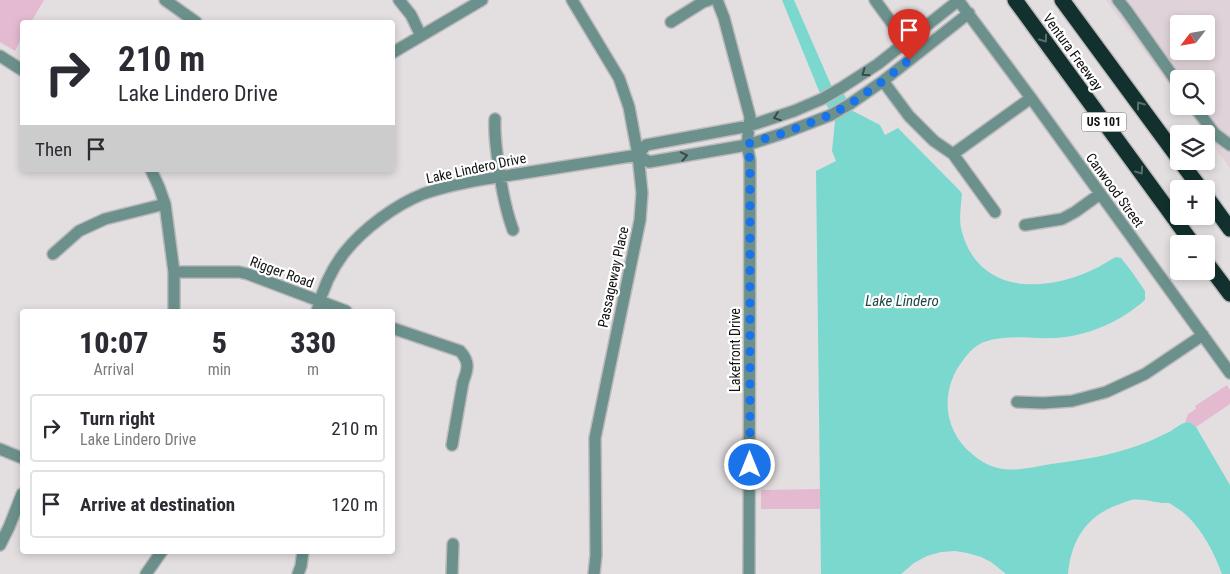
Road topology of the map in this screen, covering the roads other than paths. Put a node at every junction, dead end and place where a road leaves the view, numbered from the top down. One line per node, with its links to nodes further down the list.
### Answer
1 (165, 0): 13 (street)
2 (399, 0): 17 (street)
3 (482, 0): 17 (street)
4 (572, 0): 32 (street, Passageway Place)
5 (709, 0): 14 (street)
6 (717, 0): 27 (street, Lakefront Drive)
7 (875, 0): 15 (street)
8 (958, 0): 12 (street, Canwood Street); 16 (street, Lake Lindero Drive)
9 (1015, 0): 42 (highway, Ventura Freeway / US 101, one-way to 42)
10 (1062, 0): 30 (highway, Ventura Freeway / US 101, one-way to 10)
11 (1118, 0): 22 (street)
12 (969, 13): 18 (street, Lake Lindero Drive); 24 (street, Canwood Street)
13 (193, 20)
14 (671, 22)
15 (894, 26)
16 (926, 27): 18 (street); 27 (street, Lake Lindero Drive, one-way to 27)
17 (421, 36): 19 (street)
18 (936, 39): 23 (street, Lake Lindero Drive)
19 (395, 51)
20 (0, 56): 21 (street)
21 (20, 69)
22 (1170, 72)
23 (883, 81): 28 (street, Lake Lindero Drive); 31 (street)
24 (1031, 98): 31 (street); 35 (street, Canwood Street)
25 (1201, 115): 29 (street)
26 (495, 119): 34 (street)
27 (749, 126): 28 (street, Lakefront Drive); 32 (street, Lake Lindero Drive)
28 (747, 144): 32 (street, Lake Lindero Drive, one-way to 28); 67 (street, Lakefront Drive)
29 (1230, 145)
30 (1170, 146)
31 (953, 154): 38 (street)
32 (638, 155): 34 (street, Lake Lindero Drive); 66 (street, Passageway Place)
33 (152, 172): 36 (street)
34 (500, 177): 41 (street); 47 (street, Lake Lindero Drive)
35 (1100, 194): 39 (street); 51 (street, Canwood Street)
36 (165, 204): 43 (street); 44 (street)
37 (1215, 208): 40 (highway)
38 (995, 212)
39 (1025, 225)
40 (1230, 229)
41 (513, 230)
42 (1186, 235)
43 (53, 254)
44 (174, 272): 47 (street, Rigger Road); 48 (street)
45 (1215, 274): 46 (highway)
46 (1230, 294)
47 (318, 306): 49 (street, Rigger Road)
48 (174, 309)
49 (335, 309)
50 (395, 329): 54 (street)
51 (1203, 335): 52 (street, Canwood Street); 53 (street)
52 (1230, 373)
53 (1017, 402)
54 (452, 444)
55 (0, 450): 56 (street)
56 (20, 457)
57 (20, 498): 58 (street)
58 (5, 526): 60 (street)
59 (453, 544): 65 (street)
60 (0, 545)
61 (160, 554): 63 (street)
62 (303, 554): 64 (street)
63 (146, 574)
64 (298, 574)
65 (452, 574)
66 (594, 574)
67 (749, 574)

